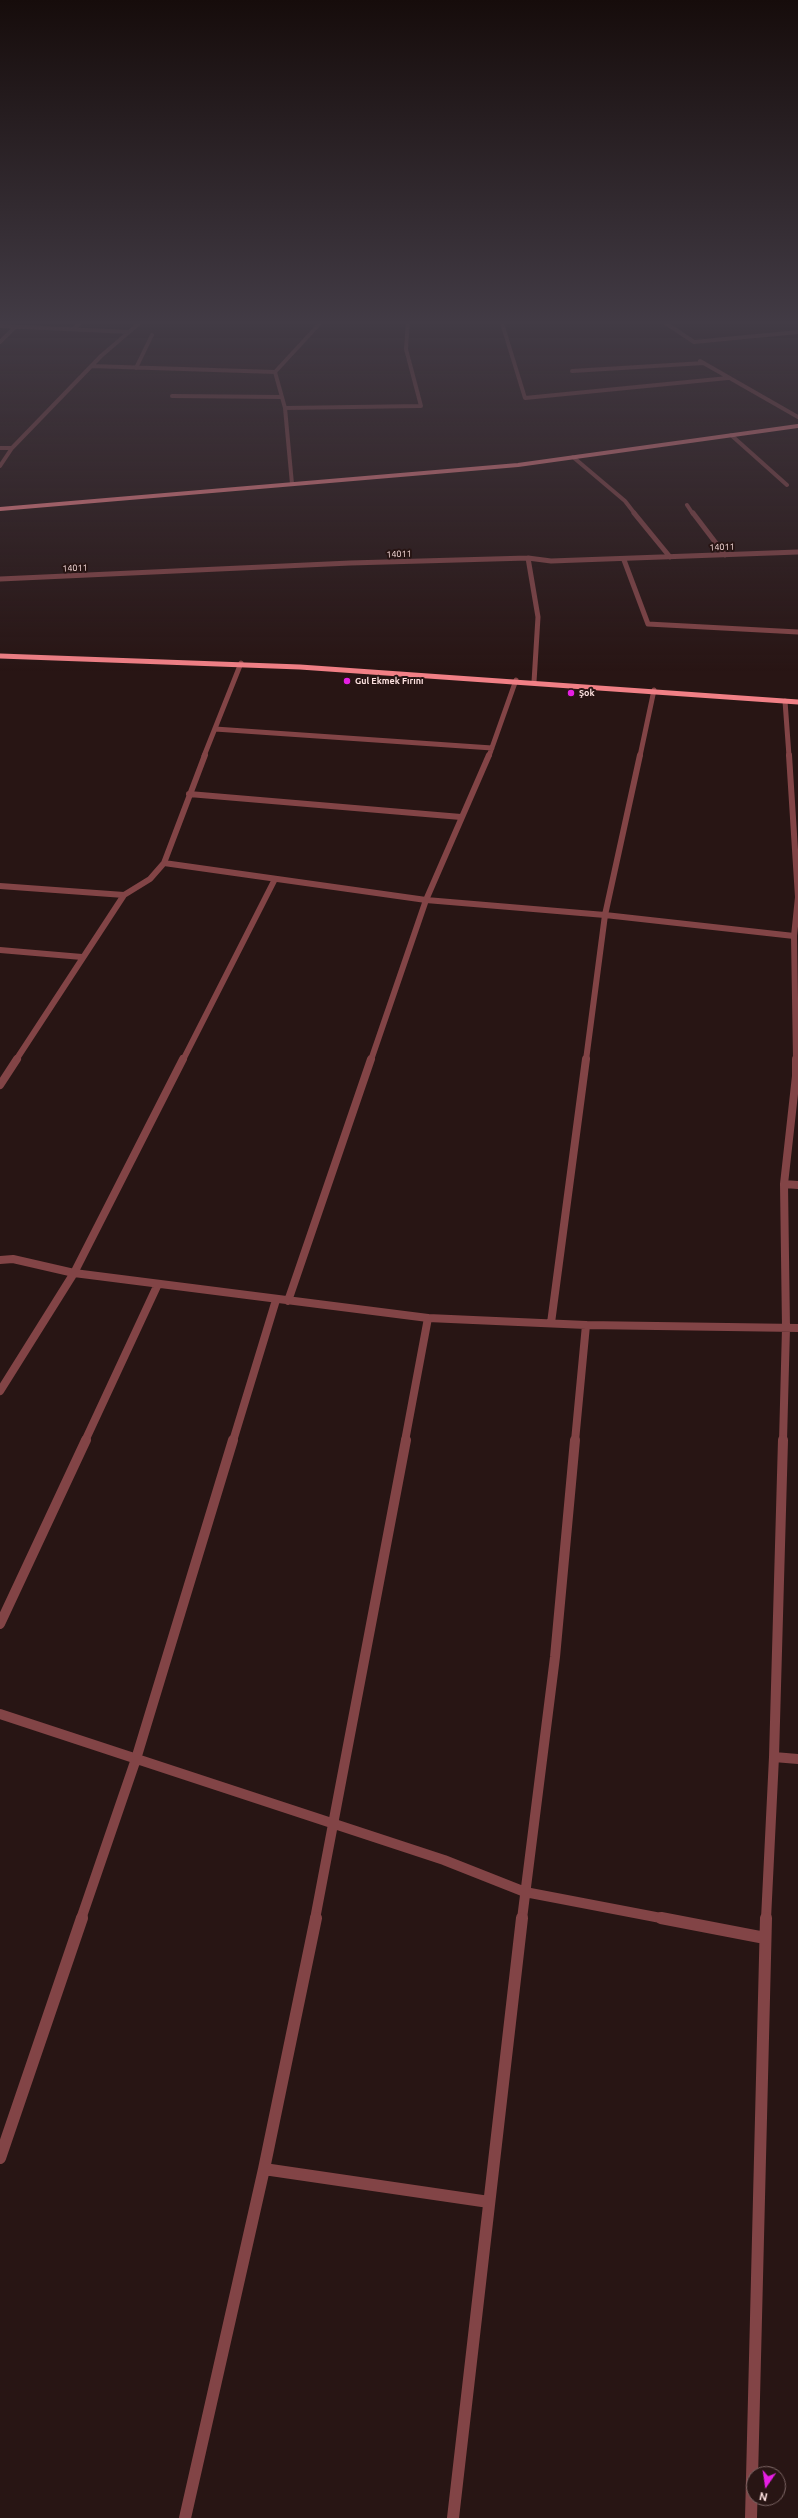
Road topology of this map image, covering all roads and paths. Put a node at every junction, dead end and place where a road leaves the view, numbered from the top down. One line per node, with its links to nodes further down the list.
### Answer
1 (22, 438): 6 (street)
2 (288, 438): 9 (street)
3 (713, 438): 7 (main road)
4 (734, 438): 10 (street)
5 (0, 448): 6 (street)
6 (12, 448): 8 (street)
7 (573, 457): 9 (main road); 15 (street)
8 (0, 466)
9 (292, 484): 12 (main road)
10 (787, 485)
11 (688, 505): 14 (street)
12 (0, 509)
13 (798, 552): 14 (street, 14011)
14 (725, 555): 15 (street, 14011)
15 (670, 557): 17 (street, 14011)
16 (528, 558): 17 (street, 14011); 18 (street, 14011); 23 (street)
17 (624, 560): 19 (street)
18 (0, 579)
19 (798, 632)
20 (0, 656): 21 (main road)
21 (241, 663): 22 (main road); 27 (street)
22 (516, 680): 23 (main road); 28 (street)
23 (534, 682): 24 (main road)
24 (654, 690): 25 (main road); 38 (street)
25 (785, 701): 26 (main road); 30 (street)
26 (798, 702)
27 (215, 729): 28 (street); 29 (street)
28 (492, 748): 31 (street)
29 (189, 794): 31 (street); 32 (street)
30 (795, 812): 36 (street)
31 (461, 817): 37 (street)
32 (164, 863): 33 (street); 35 (street)
33 (275, 879): 37 (street); 48 (street)
34 (0, 886): 35 (street)
35 (124, 895): 41 (street)
36 (798, 897): 39 (street)
37 (426, 900): 38 (street); 51 (street)
38 (605, 915): 39 (street); 53 (street)
39 (794, 936): 42 (street)
40 (0, 950): 41 (street)
41 (82, 957): 44 (street)
42 (796, 982): 43 (street)
43 (797, 1077): 45 (street)
44 (0, 1085)
45 (784, 1184): 46 (street); 55 (street)
46 (798, 1185)
47 (0, 1260): 48 (street)
48 (74, 1273): 49 (street); 57 (street)
49 (158, 1284): 50 (street); 58 (street)
50 (276, 1300): 51 (street); 61 (street)
51 (288, 1301): 52 (street)
52 (428, 1318): 53 (street); 63 (street)
53 (551, 1323): 54 (street)
54 (586, 1325): 55 (street); 64 (street)
55 (786, 1328): 56 (street); 60 (street)
56 (798, 1328)
57 (0, 1391)
58 (1, 1621)
59 (0, 1714): 61 (street)
60 (774, 1757): 62 (street); 65 (street)
61 (136, 1759): 63 (street); 66 (street)
62 (798, 1759)
63 (335, 1824): 64 (street); 67 (street)
64 (525, 1892): 65 (street); 68 (street)
65 (765, 1938): 71 (street)
66 (0, 2158)
67 (264, 2169): 68 (street); 69 (street)
68 (489, 2202): 70 (street)
69 (185, 2518)
70 (453, 2518)
71 (751, 2518)

